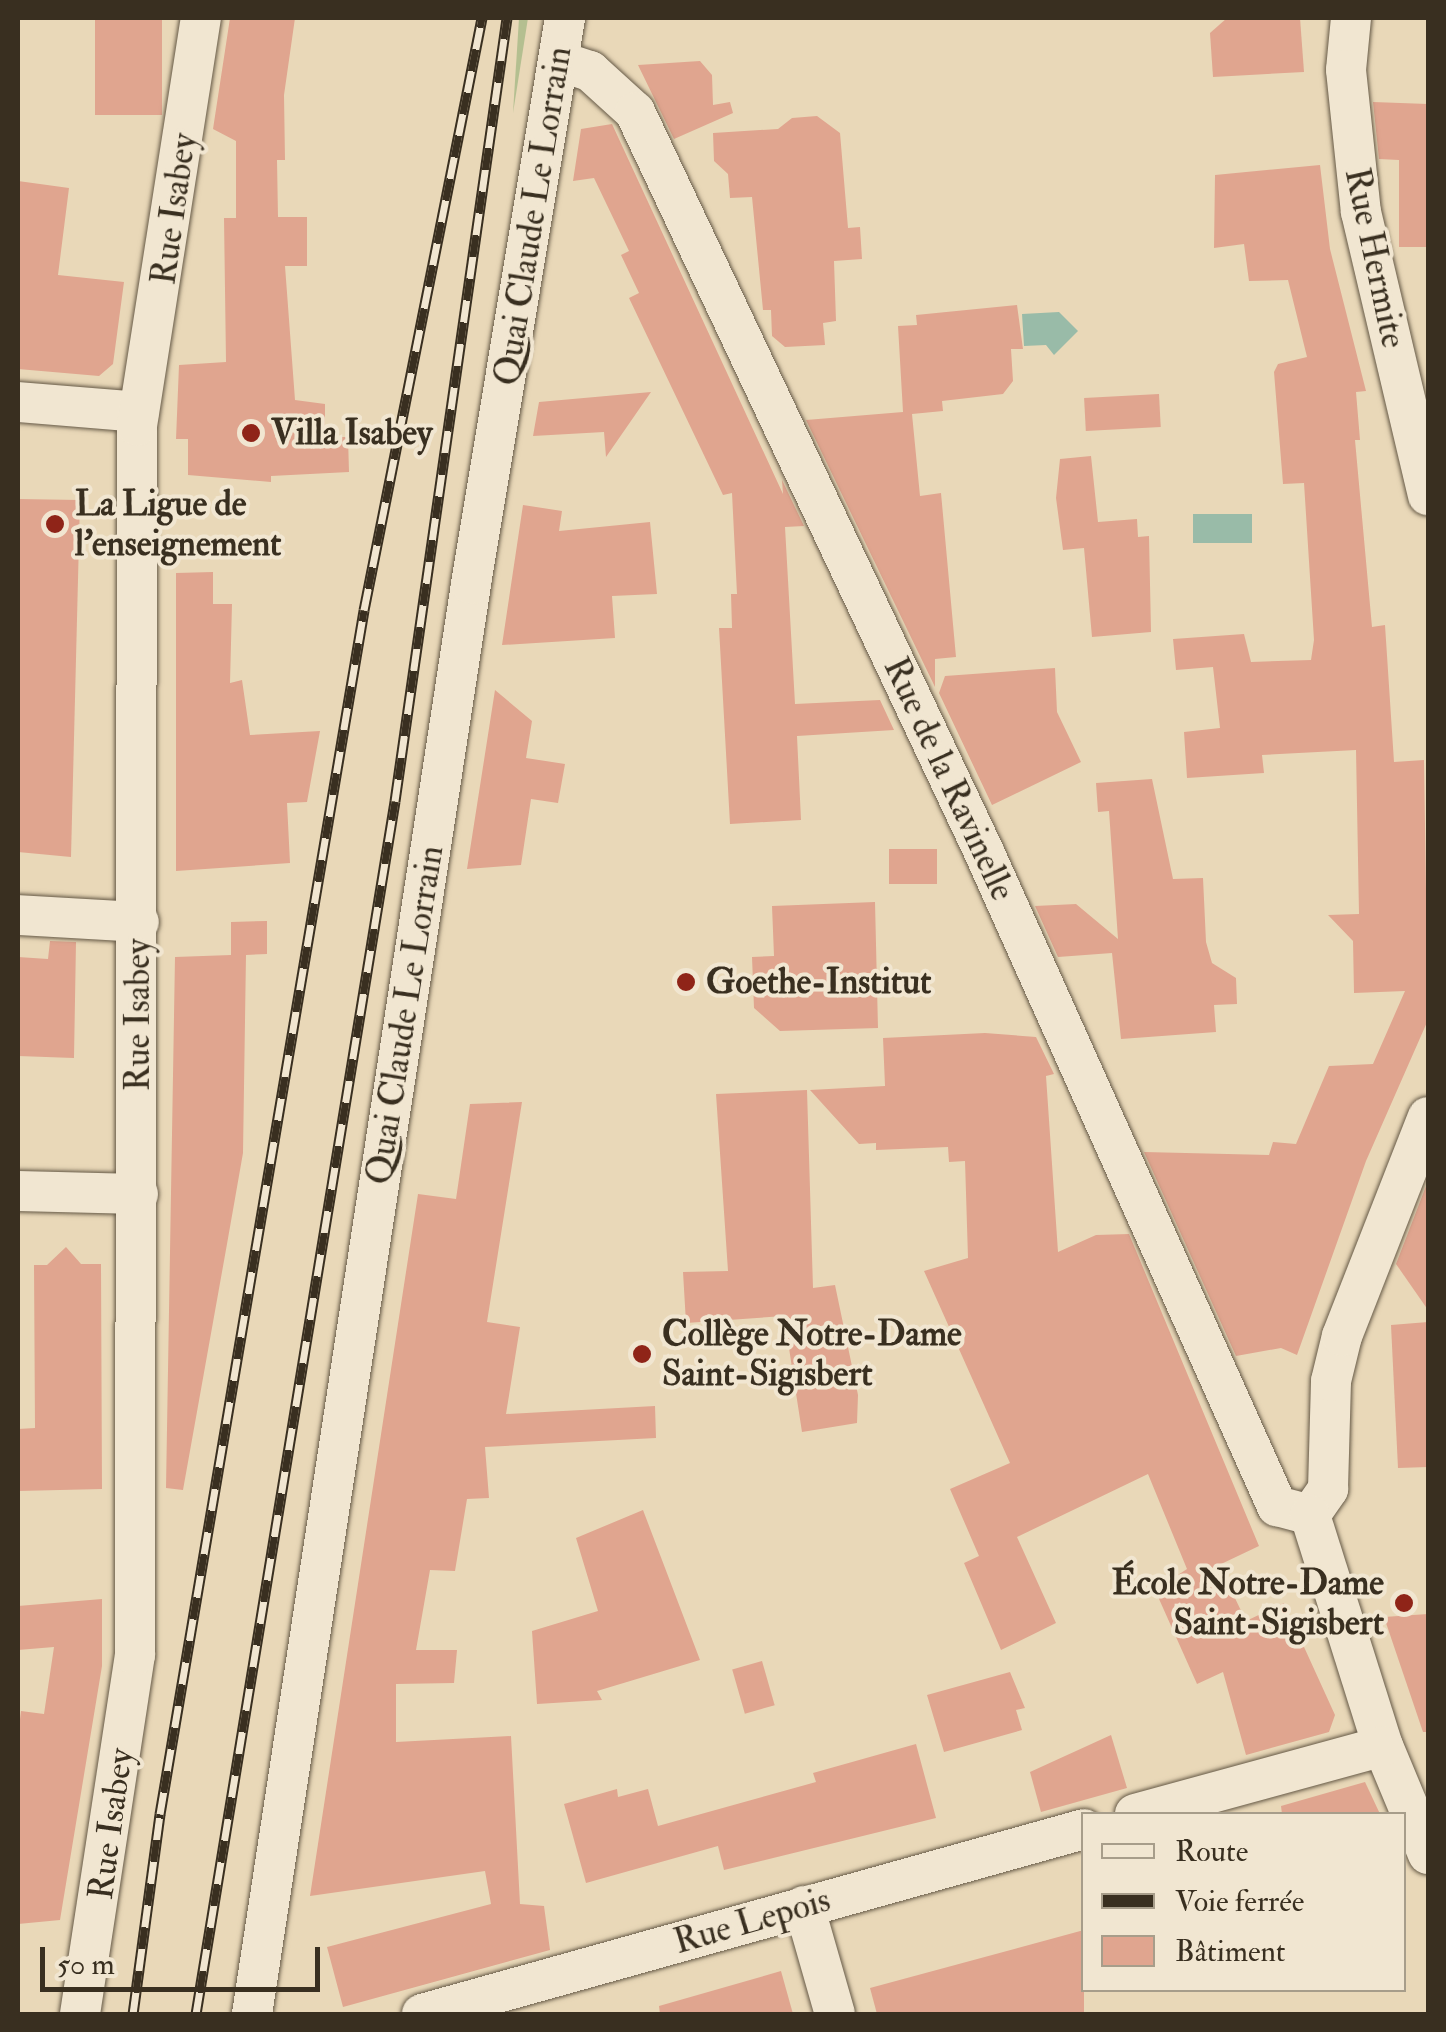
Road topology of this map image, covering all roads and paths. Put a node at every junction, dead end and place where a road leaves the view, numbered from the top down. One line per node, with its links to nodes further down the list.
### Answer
1 (202, 18): 6 (street, Rue Isabey)
2 (565, 18): 4 (street, Quai Claude Le Lorrain)
3 (1350, 18): 7 (street, Rue Hermite)
4 (559, 61): 13 (street, Rue de la Ravinelle); 20 (street, Quai Claude Le Lorrain)
5 (18, 402): 6 (street)
6 (139, 412): 9 (street, Rue Isabey)
7 (1428, 495)
8 (18, 914): 9 (street)
9 (139, 922): 12 (street, Rue Isabey)
10 (1428, 1117): 13 (street)
11 (18, 1191): 12 (street)
12 (138, 1194): 19 (street, Rue Isabey)
13 (1310, 1515): 14 (street)
14 (1383, 1746): 15 (street); 17 (street)
15 (1142, 1812)
16 (1081, 1830): 18 (street, Rue Lepois)
17 (1428, 1854)
18 (804, 1906): 21 (street, Rue Lepois); 22 (street)
19 (80, 2014)
20 (252, 2014)
21 (422, 2014)
22 (835, 2014)

